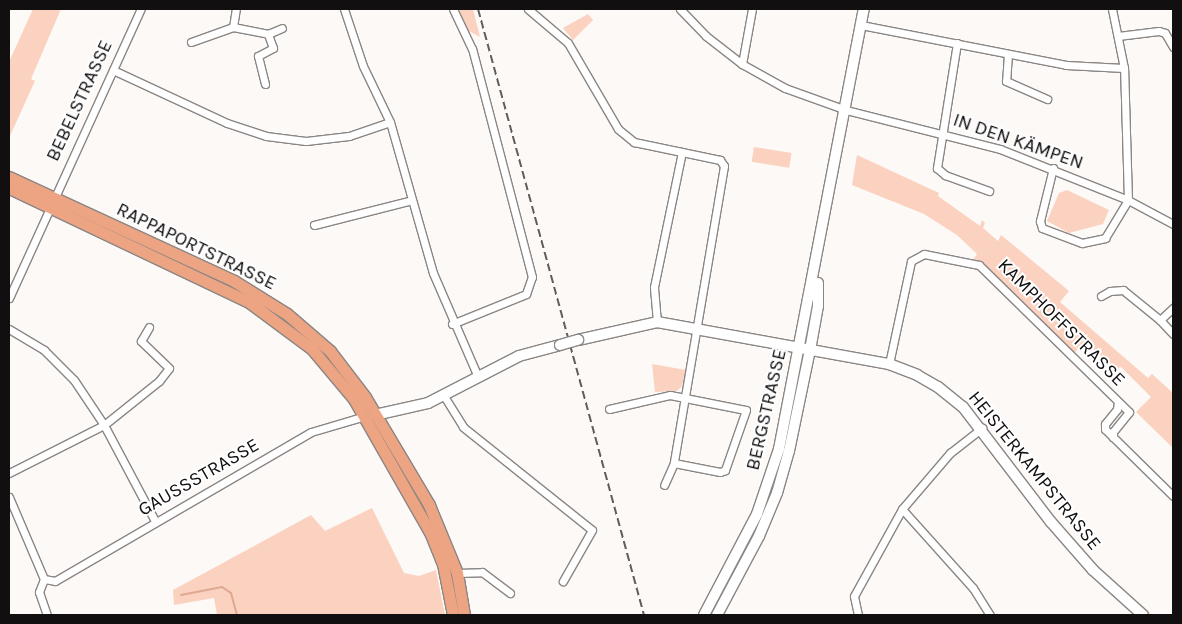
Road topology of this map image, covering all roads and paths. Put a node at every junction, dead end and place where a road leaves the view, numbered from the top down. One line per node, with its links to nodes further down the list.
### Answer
1 (141, 9): 21 (street, BEBELSTRASSE)
2 (236, 9): 11 (street)
3 (344, 9): 25 (street)
4 (452, 9): 42 (street)
5 (528, 9): 27 (street)
6 (680, 9): 19 (street, IN DEN KÄMPEN)
7 (752, 9): 19 (street)
8 (864, 9): 10 (main road, BERGSTRASSE)
9 (1112, 9): 14 (street)
10 (861, 25): 16 (street); 24 (main road, BERGSTRASSE)
11 (234, 27): 13 (street); 15 (street)
12 (282, 28): 13 (street)
13 (268, 34): 22 (street)
14 (1118, 36): 17 (street); 20 (street)
15 (191, 42)
16 (957, 43): 18 (street); 26 (street)
17 (1173, 46)
18 (1008, 54): 20 (street); 23 (street)
19 (742, 64): 24 (street, IN DEN KÄMPEN)
20 (1124, 68): 33 (street)
21 (113, 70): 25 (street); 34 (street, BEBELSTRASSE)
22 (265, 84)
23 (1047, 99)
24 (846, 110): 26 (street, IN DEN KÄMPEN); 47 (main road, BERGSTRASSE)
25 (390, 122): 32 (street)
26 (942, 132): 28 (street, IN DEN KÄMPEN); 31 (street)
27 (682, 152): 41 (street); 45 (street)
28 (1053, 168): 33 (street, IN DEN KÄMPEN); 33 (street)
29 (9, 177): 34 (main road, RAPPAPORTSTRASSE)
30 (9, 188): 34 (main road, RAPPAPORTSTRASSE)
31 (989, 191)
32 (412, 200): 36 (street); 42 (street)
33 (1128, 200): 35 (street, IN DEN KÄMPEN)
34 (52, 202): 38 (street, BEBELSTRASSE); 54 (main road, RAPPAPORTSTRASSE)
35 (1173, 224)
36 (314, 225)
37 (1101, 296): 40 (street)
38 (9, 298)
39 (1173, 308): 40 (street)
40 (1160, 320): 46 (street)
41 (656, 322): 45 (main road, HEISTERKAMPSTRASSE); 49 (main road, bridge)
42 (452, 324): 49 (street)
43 (150, 327): 55 (street)
44 (9, 329): 55 (street)
45 (698, 332): 47 (main road, HEISTERKAMPSTRASSE); 51 (street)
46 (1173, 334)
47 (805, 349): 48 (main road, HEISTERKAMPSTRASSE); 72 (main road, BERGSTRASSE); 73 (main road, BERGSTRASSE)
48 (889, 364): 52 (street, KAMPHOFFSTRASSE); 56 (main road, HEISTERKAMPSTRASSE)
49 (478, 377): 50 (main road)
50 (444, 396): 54 (main road); 67 (street)
51 (684, 398): 53 (street); 58 (street); 58 (street)
52 (1118, 402): 57 (street, KAMPHOFFSTRASSE); 57 (street, KAMPHOFFSTRASSE)
53 (609, 409)
54 (370, 415): 64 (street, GAUSSSTRASSE); 65 (main road, RAPPAPORTSTRASSE); 70 (main road, RAPPAPORTSTRASSE)
55 (104, 425): 59 (street); 64 (street)
56 (982, 428): 63 (street); 76 (main road, HEISTERKAMPSTRASSE)
57 (1113, 437): 61 (street)
58 (674, 463): 60 (street)
59 (9, 473)
60 (664, 486)
61 (1173, 496)
62 (9, 497): 66 (street)
63 (902, 509): 74 (street); 75 (street)
64 (155, 521): 66 (street, GAUSSSTRASSE)
65 (457, 573): 68 (street); 71 (main road, RAPPAPORTSTRASSE)
66 (44, 579): 69 (street)
67 (563, 581)
68 (510, 593)
69 (48, 615)
70 (453, 615)
71 (464, 615)
72 (704, 615)
73 (717, 615)
74 (858, 615)
75 (990, 615)
76 (1143, 615)

